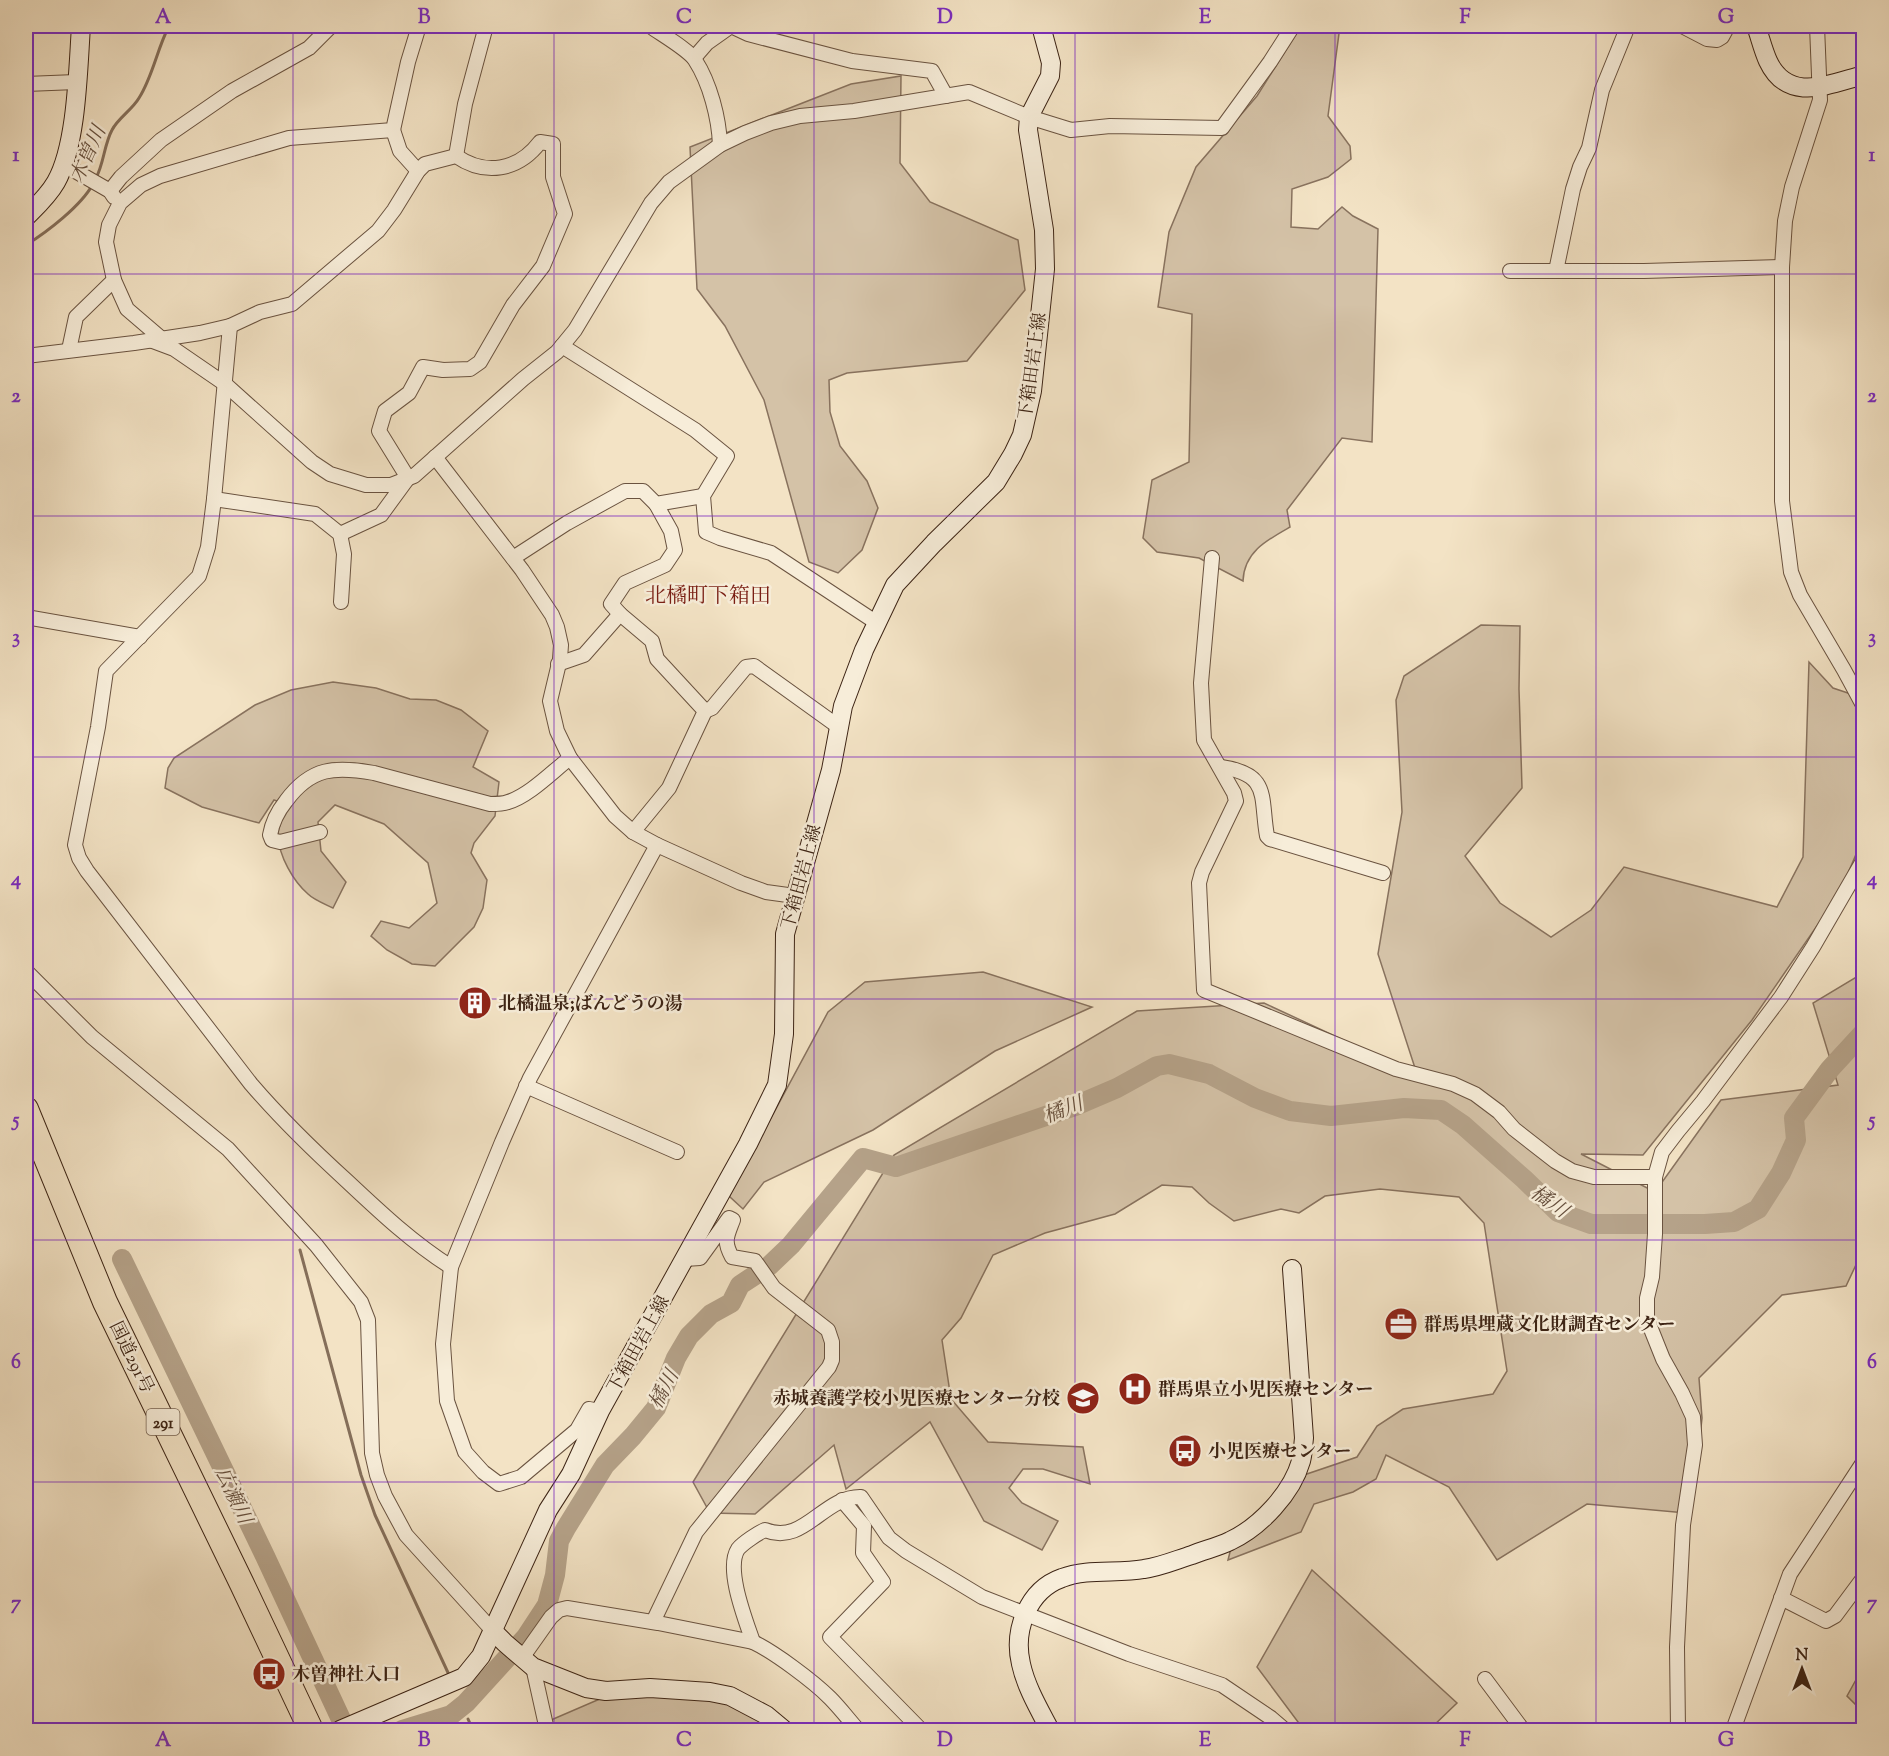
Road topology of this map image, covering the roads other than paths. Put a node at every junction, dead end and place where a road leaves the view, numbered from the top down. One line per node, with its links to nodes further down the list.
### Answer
1 (81, 26): 16 (main road)
2 (332, 26): 26 (street)
3 (419, 26): 21 (street)
4 (486, 26): 23 (street)
5 (650, 26): 14 (street)
6 (731, 26): 14 (street); 19 (street)
7 (1041, 26): 20 (main road)
8 (1293, 26): 20 (street)
9 (1628, 26): 31 (street)
10 (1682, 26): 11 (street)
11 (1728, 26)
12 (1756, 26): 18 (main road)
13 (1817, 26): 18 (street)
14 (694, 58): 22 (street)
15 (1863, 75): 18 (main road)
16 (76, 82): 17 (street); 24 (main road)
17 (26, 84)
18 (1820, 86): 29 (street)
19 (945, 96): 20 (street); 22 (street)
20 (1029, 117): 55 (main road, 下箱田岩上線)
21 (393, 130): 25 (street); 27 (street)
22 (720, 145): 35 (street)
23 (456, 156): 25 (street); 40 (street)
24 (63, 164): 26 (street); 28 (main road)
25 (417, 171): 33 (street)
26 (106, 189): 27 (street)
27 (120, 203): 32 (street)
28 (26, 217)
29 (1782, 267): 31 (street); 53 (street)
30 (1510, 271): 31 (street)
31 (1556, 271)
32 (114, 280): 34 (street); 36 (street)
33 (230, 326): 34 (street); 38 (street)
34 (156, 340): 36 (street); 38 (street)
35 (562, 346): 39 (street); 41 (street)
36 (69, 350): 37 (street)
37 (26, 356)
38 (225, 384): 40 (street); 42 (street)
39 (435, 457): 40 (street); 45 (street)
40 (408, 478): 44 (street)
41 (703, 496): 43 (street); 50 (street)
42 (214, 499): 44 (street); 51 (street)
43 (656, 504): 45 (street); 48 (street)
44 (339, 534): 47 (street)
45 (513, 558): 52 (street)
46 (1212, 558): 57 (street)
47 (341, 602)
48 (620, 614): 52 (street); 54 (street)
49 (26, 617): 51 (street)
50 (874, 621)
51 (140, 636): 70 (street)
52 (558, 664): 56 (street)
53 (1863, 707)
54 (705, 711): 55 (street); 59 (street)
55 (839, 727): 63 (main road, 下箱田岩上線)
56 (570, 758): 58 (street); 59 (street)
57 (1221, 767): 62 (street); 68 (street)
58 (320, 832)
59 (633, 832): 60 (street)
60 (657, 845): 63 (street); 65 (street)
61 (1863, 859): 68 (street)
62 (1383, 873)
63 (795, 896): 69 (main road, 下箱田岩上線)
64 (26, 971): 79 (street)
65 (526, 1086): 67 (street); 70 (street)
66 (26, 1109): 83 (highway, 国道291号 / 291)
67 (677, 1152)
68 (1655, 1177): 92 (street)
69 (686, 1259): 72 (main road, 下箱田岩上線); 78 (street)
70 (451, 1267): 72 (street)
71 (1292, 1269): 77 (main road)
72 (600, 1411): 79 (main road, 下箱田岩上線)
73 (1863, 1461): 76 (street)
74 (843, 1500): 77 (street); 80 (street); 88 (street)
75 (1863, 1577): 76 (street)
76 (1781, 1598): 93 (street)
77 (1024, 1614): 89 (main road); 90 (street)
78 (653, 1622): 80 (street); 81 (street)
79 (499, 1637): 81 (main road); 84 (main road, 下箱田岩上線)
80 (753, 1642): 87 (street)
81 (525, 1660): 85 (street); 86 (main road)
82 (1485, 1679): 91 (street)
83 (311, 1731)
84 (340, 1731)
85 (547, 1731)
86 (784, 1731)
87 (858, 1731)
88 (921, 1731)
89 (1050, 1731)
90 (1285, 1731)
91 (1523, 1731)
92 (1678, 1731)
93 (1733, 1731)

